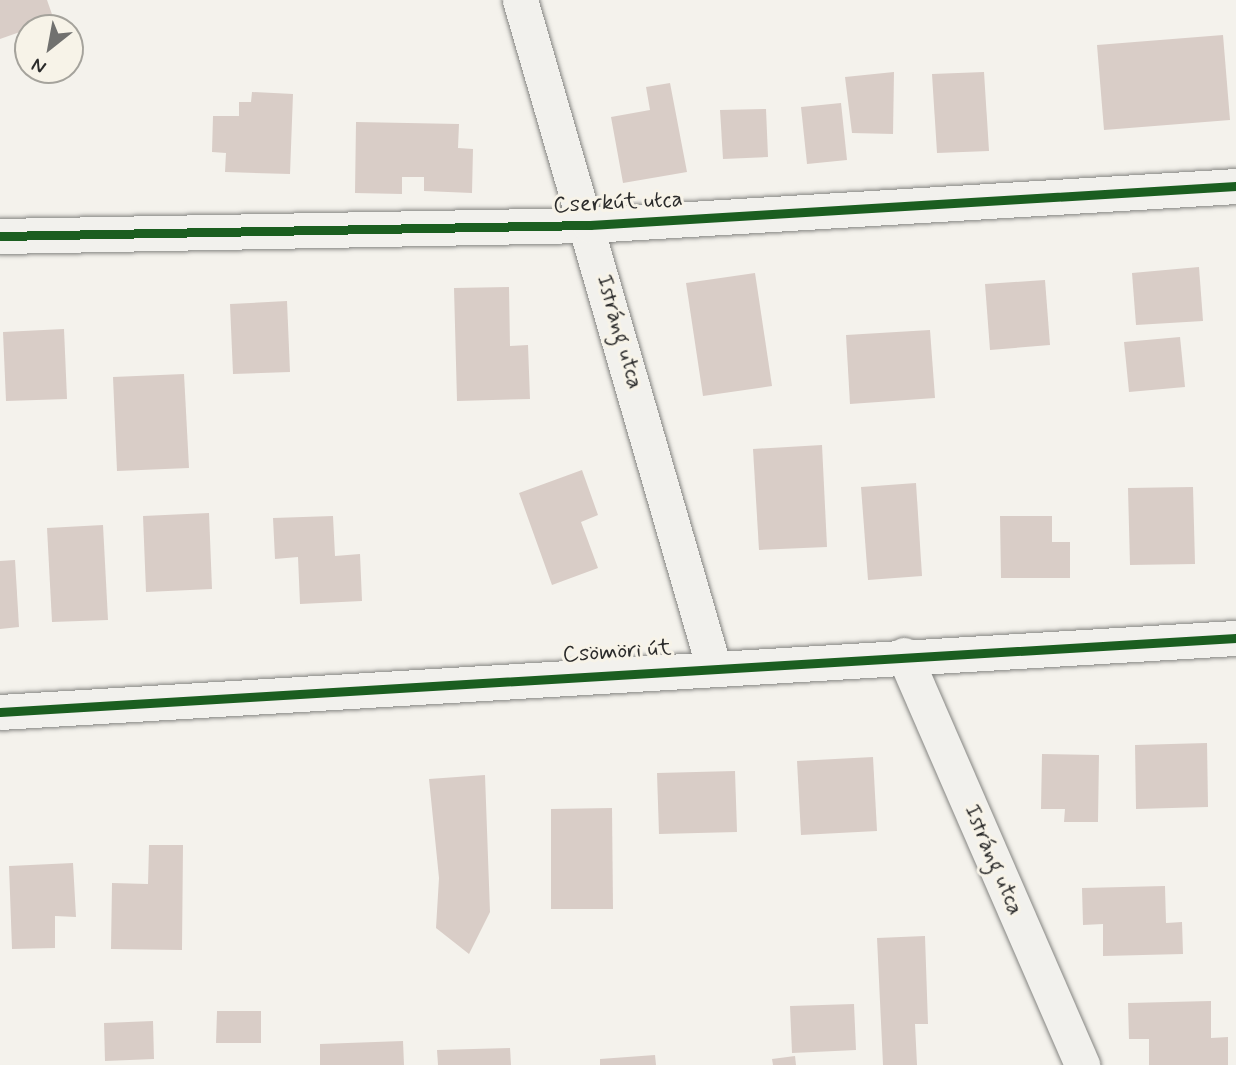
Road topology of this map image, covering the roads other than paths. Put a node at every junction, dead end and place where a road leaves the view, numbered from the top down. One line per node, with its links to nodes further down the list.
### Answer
1 (520, 0): 3 (street, Istráng utca)
2 (1236, 186): 3 (street, Cserkút utca)
3 (590, 225): 4 (street, Cserkút utca); 7 (street, Istráng utca)
4 (0, 236)
5 (1236, 638): 6 (street, Csömöri út)
6 (904, 655): 7 (street, Csömöri út); 9 (street, Istráng utca)
7 (713, 665): 8 (street, Csömöri út)
8 (0, 712)
9 (1082, 1065)

